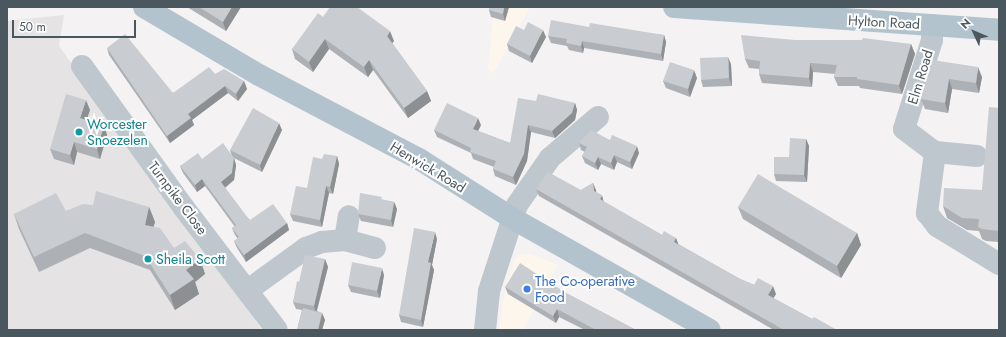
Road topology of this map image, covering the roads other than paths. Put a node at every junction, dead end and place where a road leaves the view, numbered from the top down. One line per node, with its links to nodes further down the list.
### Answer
1 (144, 7): 10 (main road, Henwick Road)
2 (674, 7): 3 (main road, Hylton Road)
3 (932, 25): 4 (main road, Hylton Road); 7 (street, Elm Road)
4 (999, 30)
5 (82, 66): 14 (street, Turnpike Close)
6 (598, 117): 10 (street)
7 (935, 152): 8 (street); 13 (street)
8 (977, 156)
9 (350, 216): 11 (street)
10 (512, 218): 16 (street); 17 (main road, Henwick Road)
11 (345, 240): 12 (street); 14 (street)
12 (375, 248)
13 (999, 264)
14 (248, 290): 15 (street, Turnpike Close)
15 (277, 330)
16 (485, 330)
17 (710, 330)

